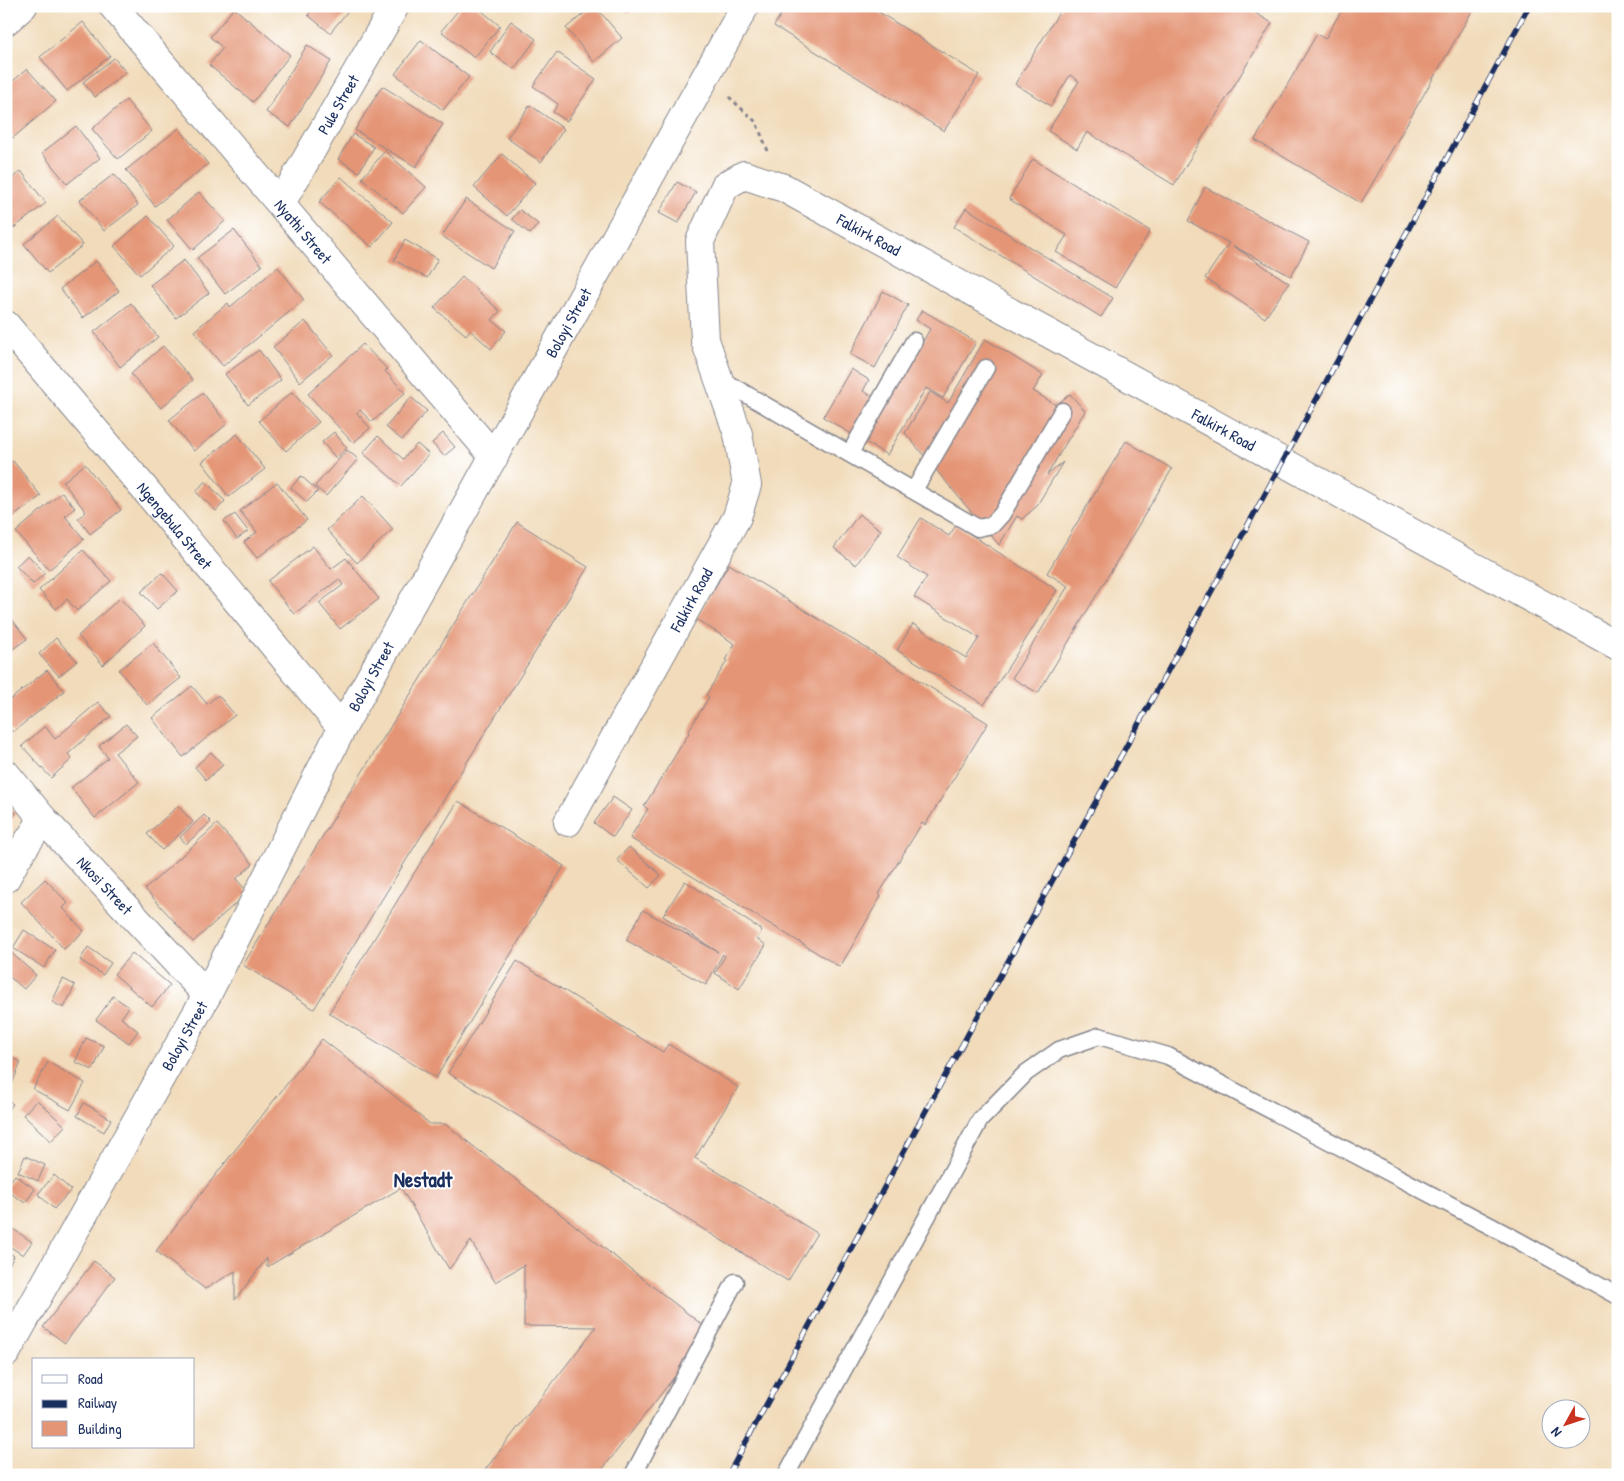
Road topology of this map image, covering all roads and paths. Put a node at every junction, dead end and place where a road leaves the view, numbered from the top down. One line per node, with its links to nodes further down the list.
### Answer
1 (23, 6): 5 (street)
2 (113, 6): 8 (street, Nyathi Street)
3 (395, 6): 8 (street, Pule Street)
4 (745, 6): 6 (street, Boloyi Street)
5 (6, 21)
6 (706, 76): 7 (path); 15 (street, Boloyi Street)
7 (784, 188): 12 (street, Falkirk Road); 17 (street, Falkirk Road)
8 (281, 203): 15 (street, Nyathi Street)
9 (6, 325): 18 (street, Ngengebula Street)
10 (914, 341): 14 (lane)
11 (986, 368): 16 (lane)
12 (718, 378): 14 (lane); 21 (street, Falkirk Road)
13 (1062, 412): 16 (lane)
14 (850, 453): 16 (lane)
15 (494, 457): 18 (street, Boloyi Street)
16 (914, 490)
17 (1618, 646)
18 (342, 728): 23 (street, Boloyi Street)
19 (6, 774): 20 (street, Nkosi Street)
20 (43, 819): 22 (street); 23 (street, Nkosi Street)
21 (568, 822)
22 (6, 878)
23 (207, 995): 26 (street, Boloyi Street)
24 (735, 1282): 27 (lane)
25 (1618, 1296): 28 (lane)
26 (6, 1353)
27 (633, 1475)
28 (786, 1475)

